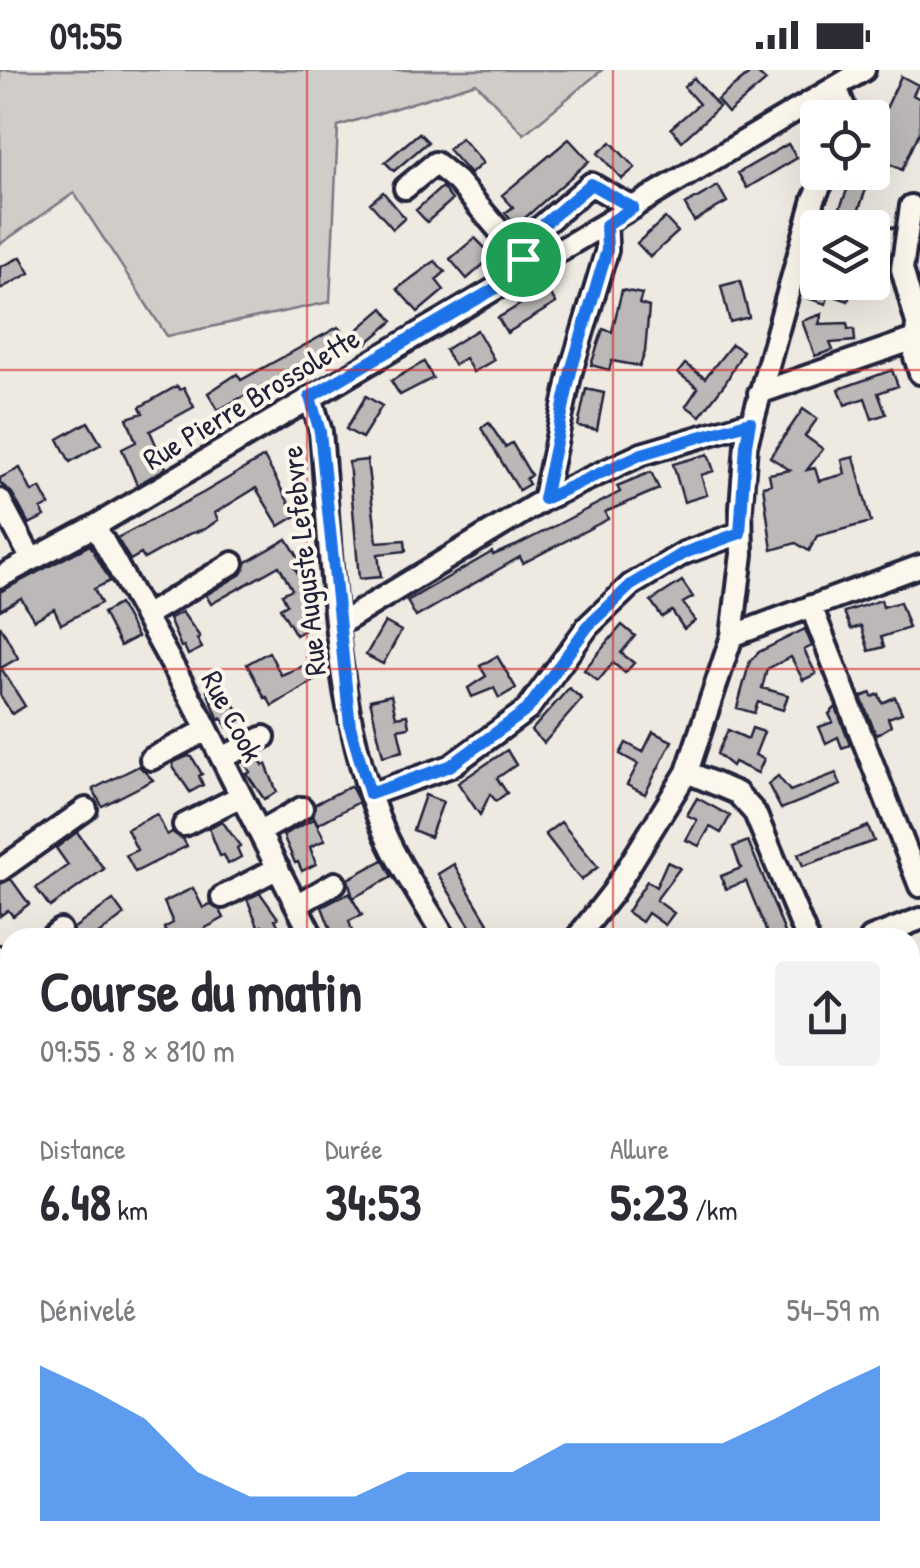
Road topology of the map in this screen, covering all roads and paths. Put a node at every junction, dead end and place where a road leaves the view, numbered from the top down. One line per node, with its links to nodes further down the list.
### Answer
1 (864, 70): 2 (street, Rue Pierre Brossolette)
2 (836, 87): 3 (street); 7 (street, Rue Pierre Brossolette)
3 (841, 100)
4 (406, 188): 9 (street)
5 (818, 190): 13 (street)
6 (912, 206): 11 (street)
7 (633, 208): 8 (street, Rue Pierre Brossolette); 9 (street)
8 (606, 225): 10 (street, Rue Pierre Brossolette); 16 (street)
9 (515, 249): 10 (street)
10 (530, 268): 14 (street, Rue Pierre Brossolette)
11 (917, 338): 12 (street); 13 (street)
12 (920, 374)
13 (758, 393): 15 (street)
14 (310, 397): 18 (street, Rue Pierre Brossolette); 26 (street, Rue Auguste Lefebvre)
15 (750, 422): 16 (street); 19 (street)
16 (544, 499): 26 (street)
17 (0, 500): 20 (street)
18 (95, 526): 20 (street, Rue Pierre Brossolette); 25 (street, Rue Cook)
19 (740, 533): 27 (street); 33 (street)
20 (32, 560): 23 (street, Rue Pierre Brossolette)
21 (233, 563): 25 (street)
22 (920, 566): 24 (street)
23 (0, 577)
24 (811, 606): 27 (street); 42 (street)
25 (145, 616): 28 (street, Rue Cook)
26 (338, 625): 33 (street, Rue Auguste Lefebvre)
27 (732, 636): 32 (street)
28 (207, 730): 30 (street, Rue Cook); 31 (street)
29 (264, 737): 30 (street)
30 (222, 758): 34 (street, Rue Cook)
31 (151, 759)
32 (688, 772): 47 (street); 48 (street)
33 (370, 794): 46 (street, Rue Auguste Lefebvre)
34 (241, 796): 37 (street); 38 (street, Rue Cook)
35 (302, 808): 38 (street)
36 (86, 809): 40 (street)
37 (184, 826)
38 (260, 832): 39 (street, Rue Cook)
39 (278, 868): 43 (street); 44 (street, Rue Cook)
40 (0, 870)
41 (335, 883): 44 (street)
42 (920, 886)
43 (222, 898)
44 (297, 904): 45 (street, Rue Cook)
45 (308, 928)
46 (439, 928)
47 (585, 928)
48 (803, 928)

